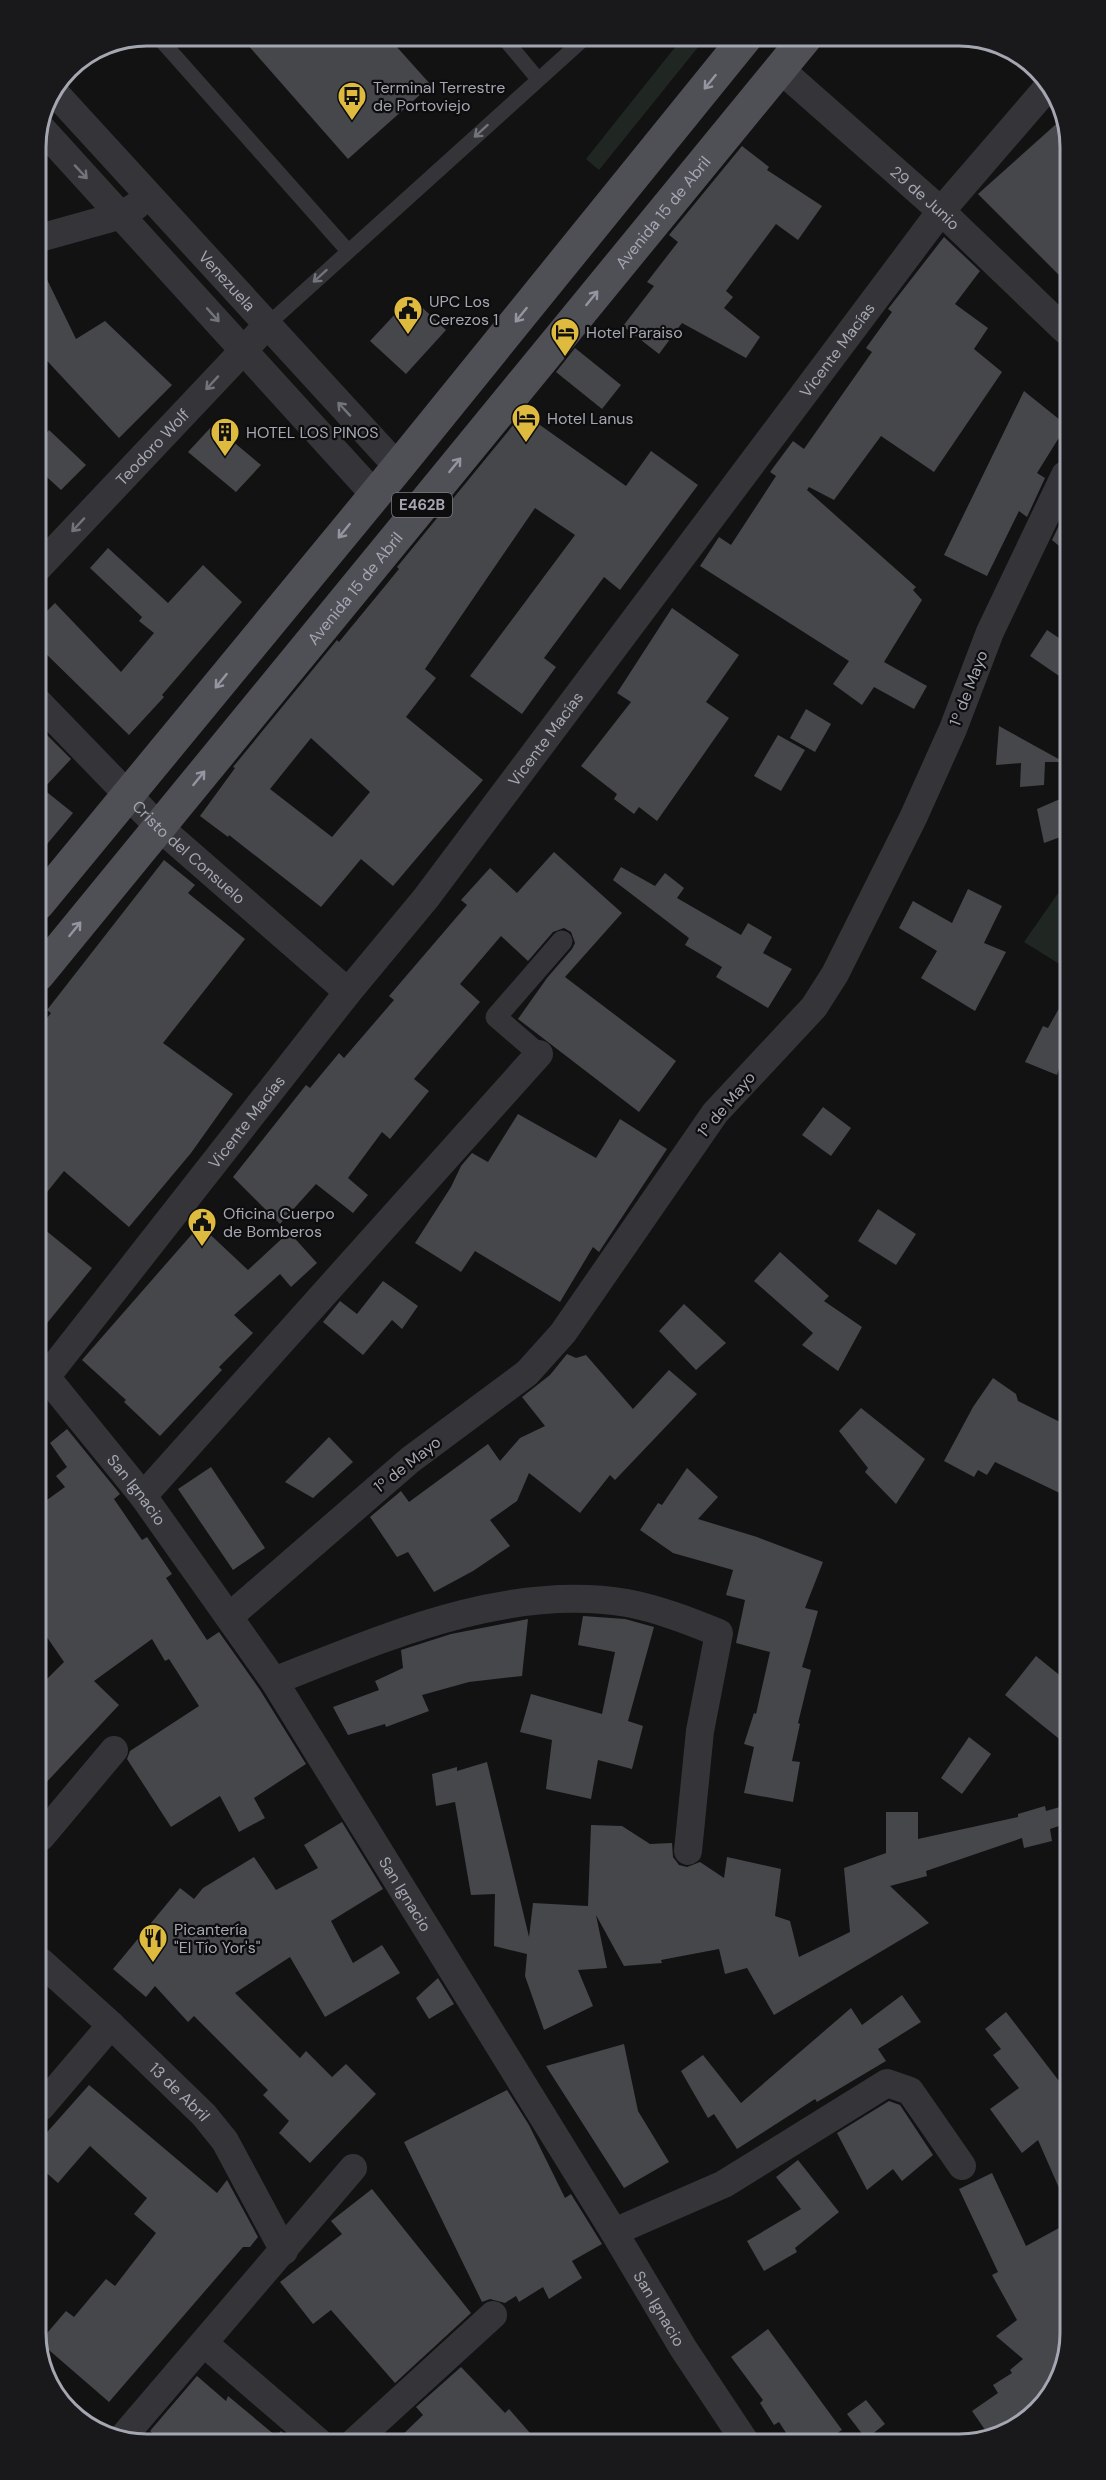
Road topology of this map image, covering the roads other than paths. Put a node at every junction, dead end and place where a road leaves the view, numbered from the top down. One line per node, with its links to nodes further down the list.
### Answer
1 (166, 46): 16 (lane)
2 (511, 46): 7 (lane)
3 (575, 47): 7 (lane)
4 (738, 47): 21 (main road, E462B, one-way to 21)
5 (798, 47): 6 (main road, Avenida 15 de Abril / E462B)
6 (780, 69): 13 (street, 29 de Junio); 27 (main road, Avenida 15 de Abril / E462B, one-way to 6)
7 (538, 79): 16 (lane, one-way to 16)
8 (70, 83): 17 (street)
9 (1043, 93): 13 (street, Vicente Macías)
10 (60, 98): 12 (street, Venezuela)
11 (48, 135): 14 (street, Venezuela, one-way to 14)
12 (140, 188): 14 (street); 17 (street, Venezuela)
13 (941, 211): 18 (street, 29 de Junio); 31 (street, Vicente Macías)
14 (122, 215): 15 (street); 20 (street, Venezuela, one-way to 20)
15 (47, 236)
16 (348, 251): 19 (lane, one-way to 19)
17 (240, 297): 19 (street, Venezuela)
18 (1060, 325)
19 (266, 326): 20 (street, Teodoro Wolf); 21 (street, Venezuela, one-way to 19)
20 (244, 349): 23 (street, Venezuela); 24 (street, Teodoro Wolf, one-way to 24)
21 (398, 468): 23 (main road, E462B)
22 (1060, 485): 36 (street, 1º de Mayo)
23 (375, 494): 26 (main road, E462B, one-way to 26)
24 (47, 559)
25 (47, 711): 26 (street, Cristo del Consuelo)
26 (127, 796): 27 (street, Cristo del Consuelo); 28 (main road, E462B)
27 (159, 827): 30 (main road, Avenida 15 de Abril / E462B, one-way to 27); 31 (street, Cristo del Consuelo)
28 (47, 893)
29 (562, 941): 32 (street)
30 (47, 964)
31 (348, 992): 33 (street, Vicente Macías)
32 (539, 1054): 35 (street)
33 (46, 1371)
34 (46, 1382): 35 (street, San Ignacio)
35 (143, 1496): 36 (street, San Ignacio)
36 (230, 1616): 37 (street, San Ignacio)
37 (274, 1681): 40 (street); 46 (street, San Ignacio)
38 (114, 1750): 39 (street)
39 (46, 1831)
40 (688, 1851)
41 (46, 1967): 42 (street, 13 de Abril)
42 (111, 2025): 43 (street); 47 (street, 13 de Abril)
43 (46, 2102)
44 (962, 2166): 46 (street)
45 (353, 2168): 47 (street)
46 (614, 2232): 53 (street, San Ignacio)
47 (284, 2251): 49 (street)
48 (493, 2315): 52 (street)
49 (205, 2344): 50 (street); 51 (street)
50 (128, 2432)
51 (310, 2433)
52 (364, 2433)
53 (740, 2434)

